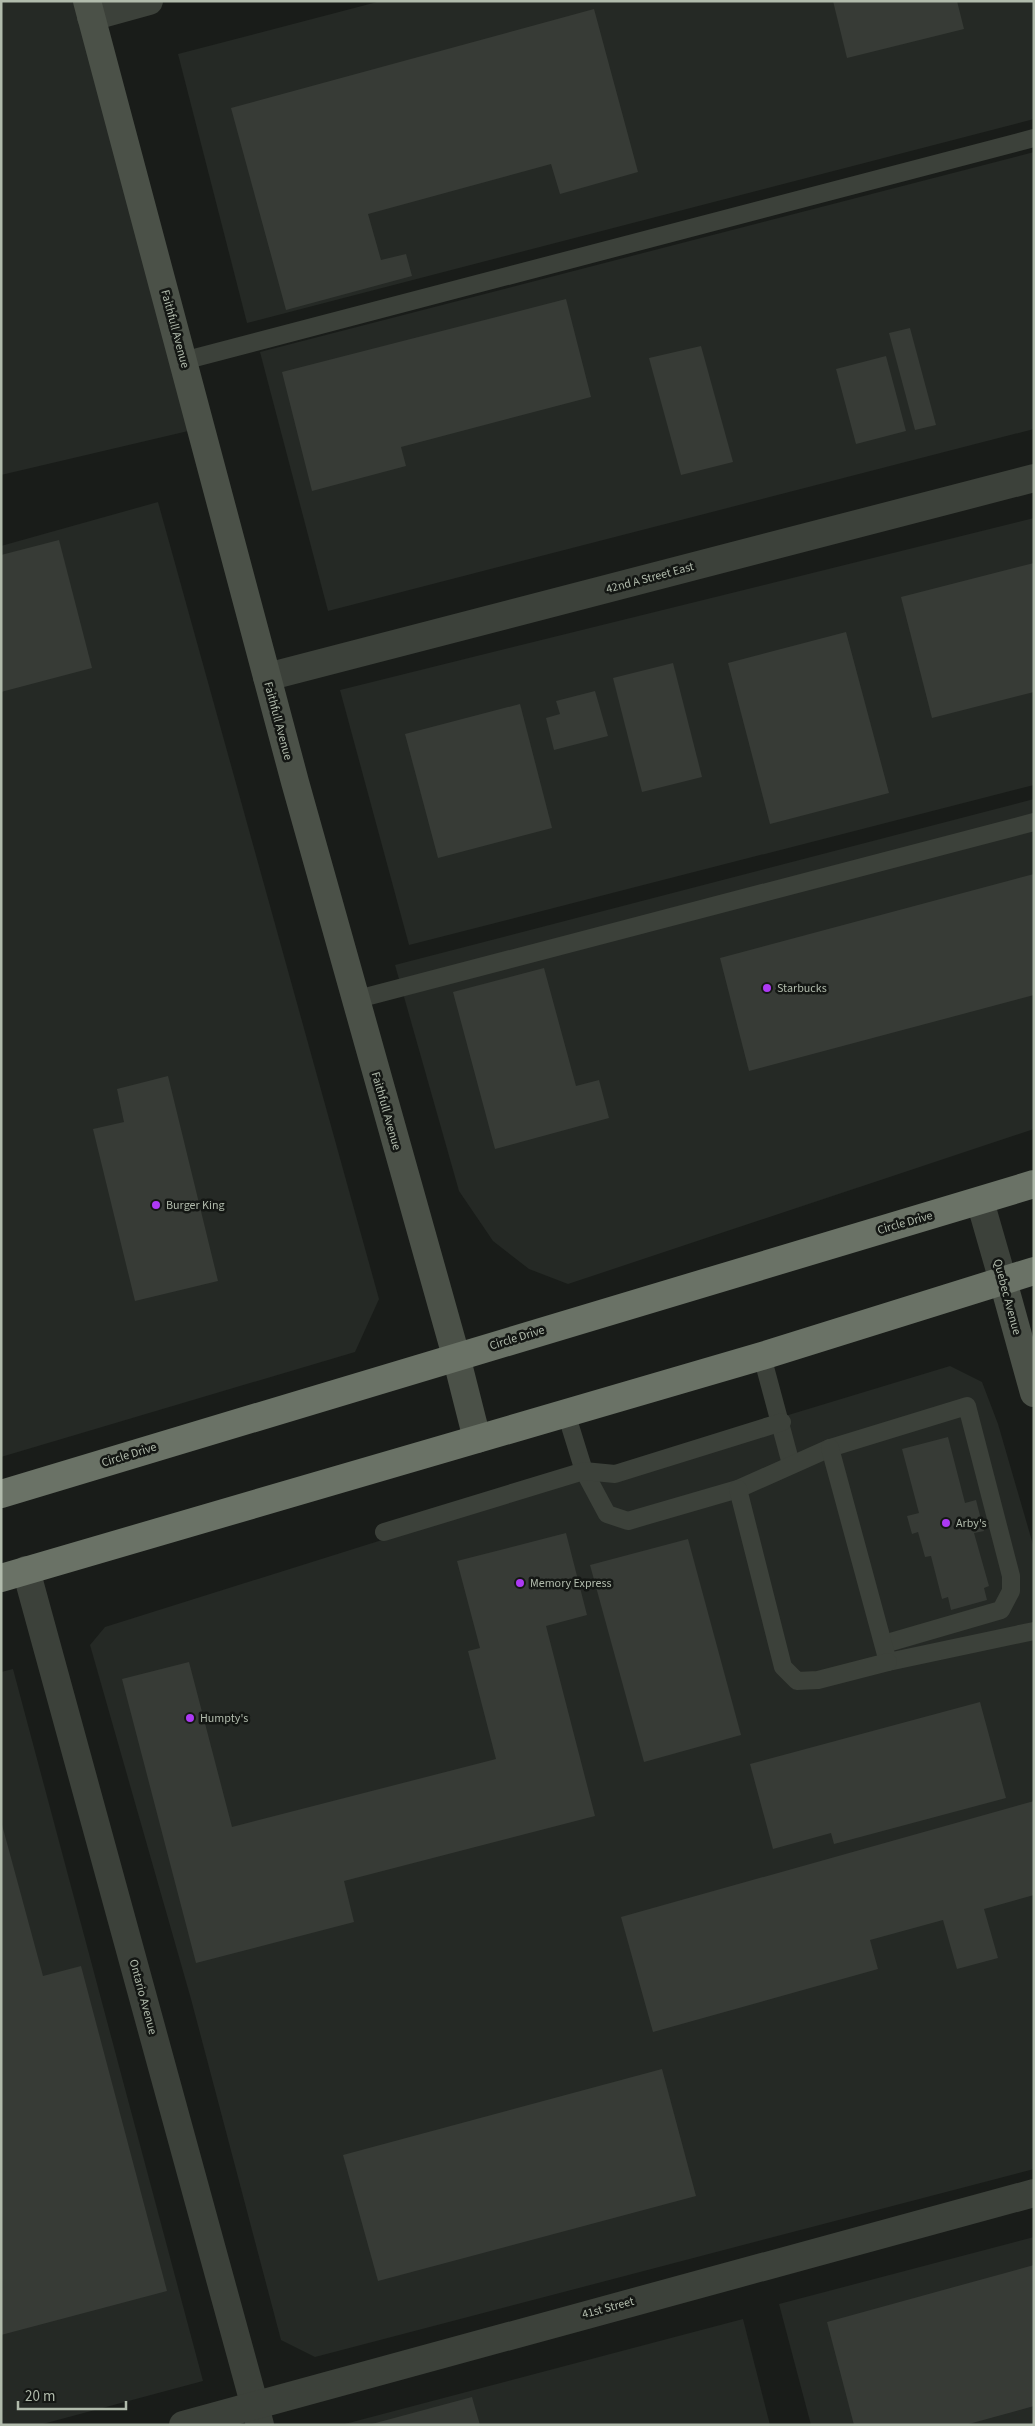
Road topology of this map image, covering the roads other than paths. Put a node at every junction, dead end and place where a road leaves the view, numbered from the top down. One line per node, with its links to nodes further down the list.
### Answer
1 (149, 1): 2 (street)
2 (89, 9): 4 (street, Faithfull Avenue)
3 (1034, 138): 4 (lane)
4 (183, 360): 6 (street, Faithfull Avenue)
5 (1034, 478): 6 (street, 42nd A Street East)
6 (266, 677): 8 (street, Faithfull Avenue)
7 (1034, 822): 8 (lane)
8 (354, 1000): 13 (street, Faithfull Avenue)
9 (1034, 1184): 10 (highway, Circle Drive)
10 (980, 1201): 12 (street, Quebec Avenue); 13 (highway, Circle Drive)
11 (1034, 1271): 12 (highway)
12 (1002, 1281): 14 (highway); 15 (street, Quebec Avenue)
13 (456, 1356): 18 (street, Faithfull Avenue); 23 (highway, Circle Drive)
14 (762, 1356): 16 (highway); 17 (lane)
15 (1034, 1393)
16 (566, 1413): 18 (highway); 21 (lane)
17 (782, 1422): 20 (lane); 21 (lane)
18 (477, 1439): 25 (highway)
19 (830, 1448): 20 (lane); 27 (lane); 27 (lane)
20 (792, 1464): 22 (lane)
21 (584, 1471): 22 (lane); 24 (lane)
22 (738, 1489): 28 (lane)
23 (1, 1494)
24 (384, 1532)
25 (14, 1574): 30 (street, Ontario Avenue)
26 (1034, 1632): 28 (lane)
27 (884, 1644): 28 (lane)
28 (888, 1662)
29 (1034, 2193): 30 (street, 41st Street)
30 (257, 2414): 31 (street, 41st Street)
31 (183, 2425)

